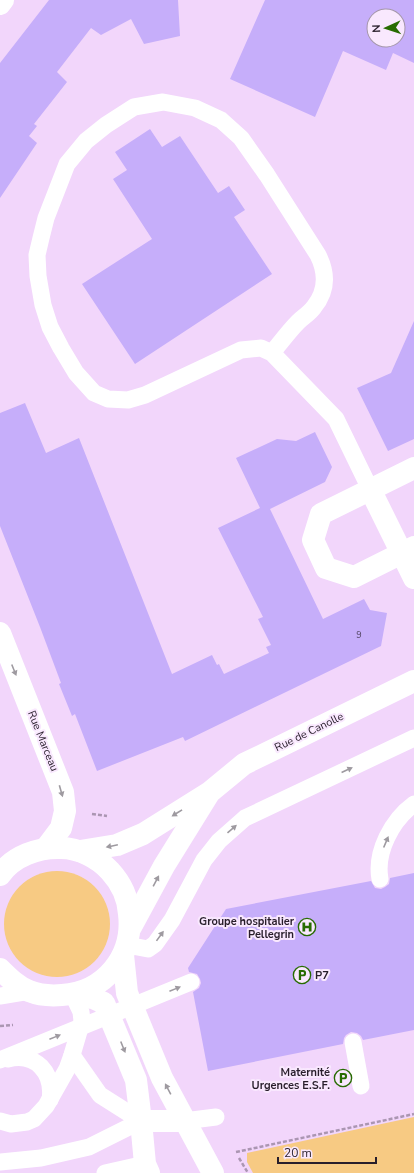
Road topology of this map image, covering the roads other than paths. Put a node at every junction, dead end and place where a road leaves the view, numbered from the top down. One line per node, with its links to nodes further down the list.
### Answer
1 (3, 0): 2 (street)
2 (0, 4)
3 (272, 352): 3 (lane); 5 (lane)
4 (414, 468): 5 (street)
5 (370, 489): 6 (street); 6 (street)
6 (408, 550): 7 (street)
7 (414, 578)
8 (0, 633): 13 (street, Rue Marceau, one-way to 13)
9 (414, 681): 11 (street, Rue de Canolle)
10 (414, 738): 17 (lane, one-way to 10)
11 (210, 792): 14 (street, Rue de Canolle, one-way to 14); 17 (street, Rue de Canolle, one-way to 11)
12 (414, 804): 16 (lane, one-way to 12)
13 (46, 848): 14 (street); 15 (street)
14 (80, 851): 17 (street)
15 (0, 875)
16 (380, 880)
17 (127, 942): 21 (street, Rue de Canolle); 28 (street, one-way to 17)
18 (0, 969): 20 (street)
19 (191, 982): 25 (lane, one-way to 19)
20 (30, 991): 21 (street); 22 (lane)
21 (73, 994): 24 (lane); 29 (street, one-way to 29)
22 (0, 996)
23 (353, 1042): 26 (lane)
24 (72, 1055): 29 (lane); 30 (lane)
25 (0, 1061): 30 (lane)
26 (361, 1086)
27 (216, 1117): 28 (lane)
28 (184, 1120): 29 (street); 34 (street)
29 (141, 1121): 31 (lane); 32 (street)
30 (0, 1122)
31 (4, 1162)
32 (147, 1169): 33 (lane)
33 (105, 1173)
34 (213, 1173)

